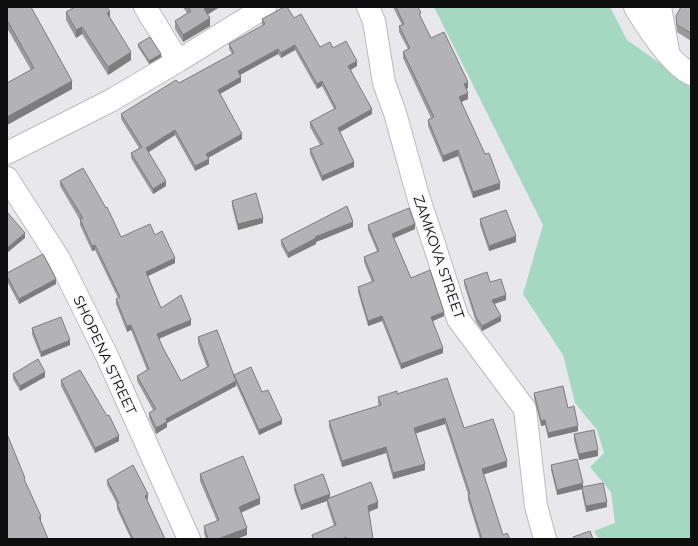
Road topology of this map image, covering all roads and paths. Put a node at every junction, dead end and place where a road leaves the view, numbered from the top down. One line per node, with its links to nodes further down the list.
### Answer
1 (146, 7): 7 (street)
2 (264, 7): 7 (street)
3 (368, 7): 12 (street, ZAMKOVA STREET)
4 (635, 7): 6 (street)
5 (660, 7): 6 (street)
6 (668, 54): 8 (street)
7 (178, 61): 9 (street)
8 (691, 74)
9 (7, 153)
10 (7, 178): 11 (street, SHOPENA STREET)
11 (189, 539)
12 (546, 539)

